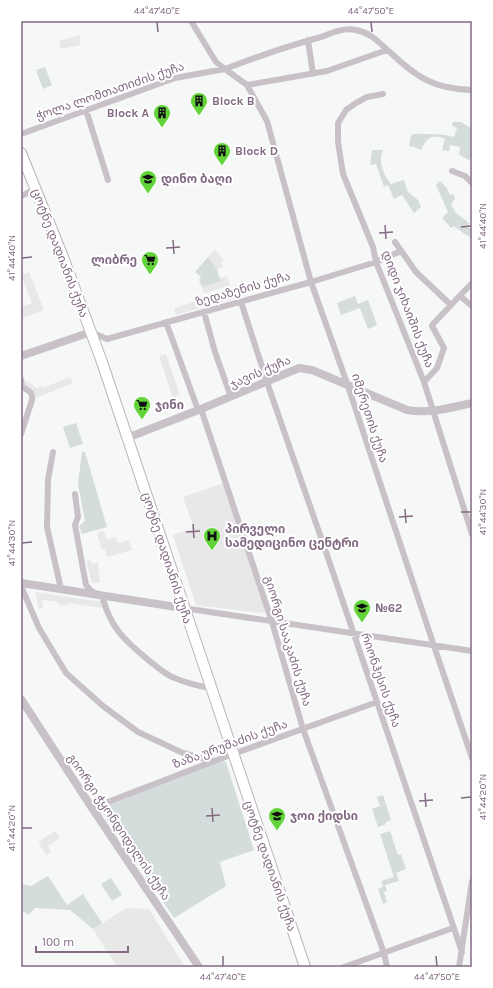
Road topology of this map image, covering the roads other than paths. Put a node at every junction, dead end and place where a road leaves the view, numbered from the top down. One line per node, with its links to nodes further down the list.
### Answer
1 (190, 21): 4 (street)
2 (308, 40): 3 (street, ჭოლა ლომთათიძის ქუჩა); 4 (street, ჭოლა ლომთათიძის ქუჩა); 5 (street)
3 (387, 50): 5 (street); 7 (street)
4 (225, 69): 6 (street); 9 (street, ჭოლა ლომთათიძის ქუჩა)
5 (313, 74): 6 (street)
6 (247, 85): 20 (street, იმერეთის ქუჩა)
7 (472, 90)
8 (383, 94): 19 (street, დიდი ჯიხაიშის ქუჩა)
9 (86, 110): 10 (street, ჭოლა ლომთათიძის ქუჩა); 13 (street)
10 (21, 134)
11 (21, 153): 15 (main road, ცოტნე დადიანის ქუჩა)
12 (452, 171): 14 (street)
13 (108, 180)
14 (472, 184)
15 (36, 189): 16 (street); 28 (main road, ცოტნე დადიანის ქუჩა)
16 (21, 196)
17 (395, 242): 18 (street)
18 (401, 251): 19 (street, ზედაზენის ქუჩა); 24 (street)
19 (376, 262): 20 (street, ზედაზენის ქუჩა); 32 (street, დიდი ჯიხაიშის ქუჩა)
20 (311, 282): 23 (street, ზედაზენის ქუჩა); 33 (street, იმერეთის ქუჩა)
21 (472, 282): 22 (street)
22 (460, 296): 24 (street); 25 (street)
23 (241, 302): 26 (street, ზედაზენის ქუჩა); 31 (street, რიონჰესის ქუჩა)
24 (451, 305): 32 (street)
25 (472, 306)
26 (204, 312): 27 (street, ზედაზენის ქუჩა); 34 (street)
27 (166, 322): 28 (street, ზედაზენის ქუჩა); 36 (street, გიორგი სააკაძის ქუჩა)
28 (91, 332): 29 (street); 39 (main road, ცოტნე დადიანის ქუჩა)
29 (21, 356)
30 (21, 379): 38 (street)
31 (267, 381): 33 (street, ჯავის ქუჩა); 34 (street, ჯავის ქუჩა); 48 (street, რიონჰესის ქუჩა)
32 (424, 382): 37 (street, დიდი ჯიხაიშის ქუჩა)
33 (348, 386): 37 (street, ჯავის ქუჩა); 49 (street, იმერეთის ქუჩა)
34 (231, 397): 36 (street, ჯავის ქუჩა)
35 (472, 403): 37 (street, ჯავის ქუჩა)
36 (201, 410): 39 (street, ჯავის ქუჩა); 47 (street, გიორგი სააკაძის ქუჩა)
37 (432, 412): 42 (street, დიდი ჯიხაიშის ქუჩა)
38 (21, 434)
39 (127, 438): 46 (main road, ცოტნე დადიანის ქუჩა)
40 (53, 452): 44 (street)
41 (75, 494): 45 (street)
42 (472, 534)
43 (21, 585): 44 (street); 57 (street)
44 (61, 589): 45 (street)
45 (102, 596): 46 (street); 51 (street)
46 (183, 608): 47 (street); 51 (main road, ცოტნე დადიანის ქუჩა)
47 (272, 622): 48 (street); 54 (street, გიორგი სააკაძის ქუჩა)
48 (353, 632): 49 (street); 53 (street, რიონჰესის ქუჩა)
49 (434, 646): 50 (street); 56 (street, იმერეთის ქუჩა)
50 (472, 651)
51 (210, 688): 55 (main road, ცოტნე დადიანის ქუჩა)
52 (21, 699): 58 (street, გიორგი ჭყონდიდელის ქუჩა)
53 (377, 702): 54 (street, ზაზა ურუშაძის ქუჩა); 60 (street, რიონჰესის ქუჩა)
54 (303, 729): 55 (street, ზაზა ურუშაძის ქუჩა); 62 (street, გიორგი სააკაძის ქუჩა)
55 (233, 754): 57 (street, ზაზა ურუშაძის ქუჩა); 64 (main road, ცოტნე დადიანის ქუჩა)
56 (472, 758)
57 (212, 762): 58 (street, ზაზა ურუშაძის ქუჩა)
58 (92, 808): 63 (street, გიორგი ჭყონდიდელის ქუჩა)
59 (472, 881): 61 (street)
60 (453, 928): 61 (street, რიონჰესის ქუჩა); 62 (street)
61 (462, 952): 67 (street)
62 (384, 953): 65 (street); 66 (street, გიორგი სააკაძის ქუჩა)
63 (199, 967)
64 (305, 967)
65 (344, 967)
66 (387, 967)
67 (459, 967)

